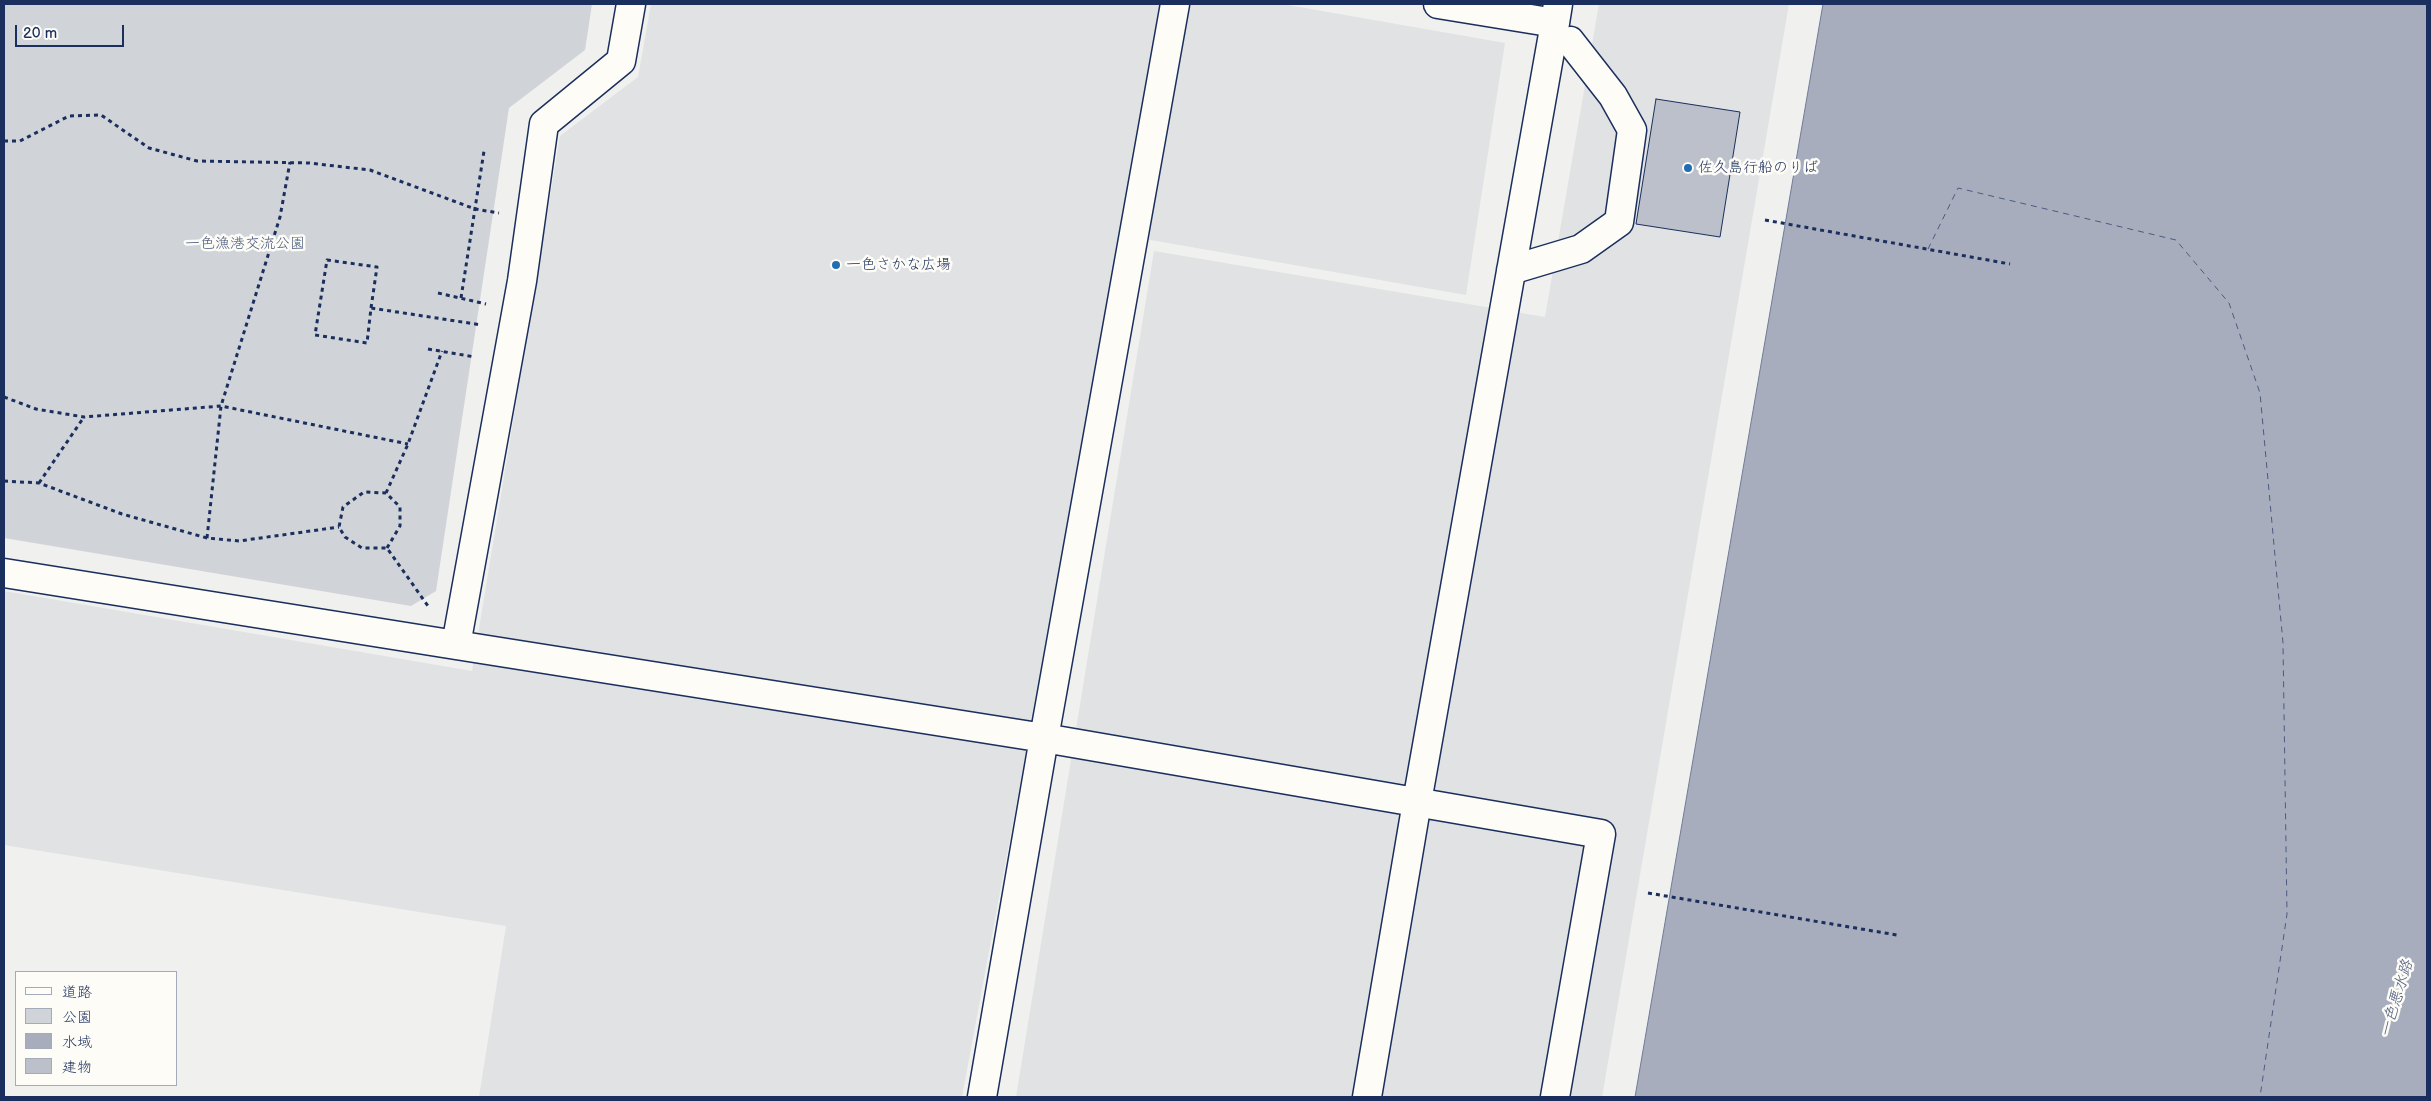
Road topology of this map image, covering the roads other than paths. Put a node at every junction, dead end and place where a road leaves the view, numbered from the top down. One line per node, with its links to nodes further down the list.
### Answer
1 (631, 4): 7 (street)
2 (1176, 4): 8 (street)
3 (1438, 4): 4 (street)
4 (1561, 22): 5 (street); 5 (street)
5 (1511, 270): 9 (street)
6 (4, 573): 7 (street)
7 (456, 645): 8 (street)
8 (1044, 738): 9 (street); 10 (street)
9 (1417, 802): 11 (street); 12 (street)
10 (982, 1097)
11 (1367, 1097)
12 (1556, 1097)

